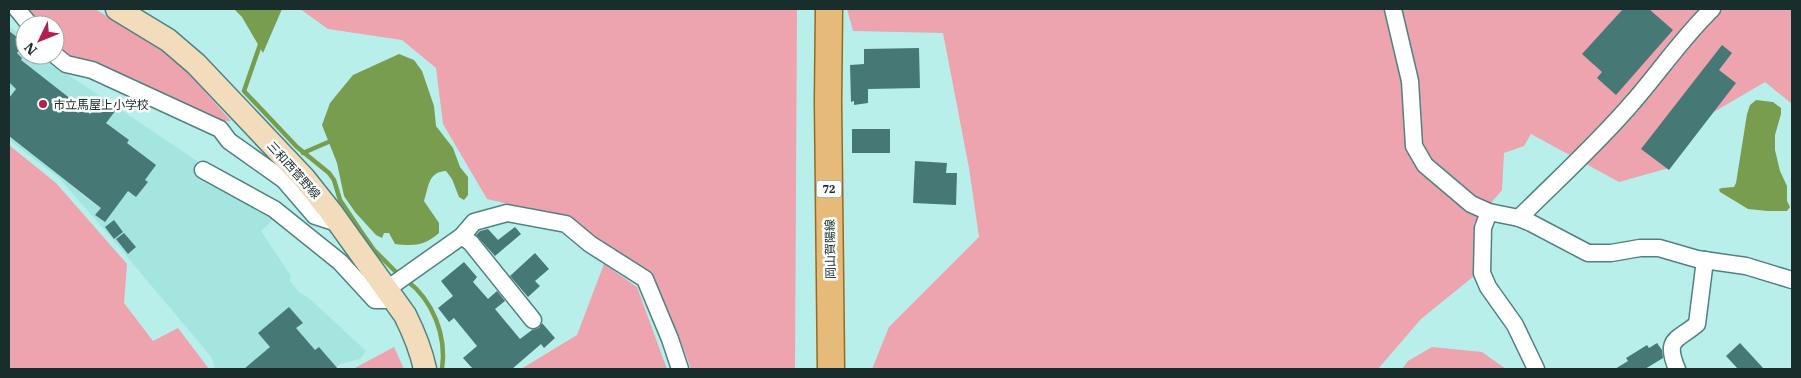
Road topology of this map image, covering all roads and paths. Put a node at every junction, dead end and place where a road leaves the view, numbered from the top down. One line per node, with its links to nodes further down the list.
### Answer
1 (117, 9): 10 (main road, 三和西菅野線)
2 (812, 9): 18 (main road, 岡山賀陽線 / 72)
3 (829, 9): 19 (main road, 岡山賀陽線 / 72)
4 (1393, 9): 8 (street)
5 (1712, 9): 9 (street)
6 (65, 63): 10 (street)
7 (203, 170): 14 (street)
8 (1489, 212): 9 (street); 20 (street)
9 (1519, 218): 12 (street)
10 (340, 224): 14 (main road, 三和西菅野線)
11 (462, 236): 14 (street); 15 (street); 17 (street)
12 (1705, 260): 13 (street); 21 (street)
13 (1792, 280)
14 (397, 286): 16 (main road, 三和西菅野線)
15 (533, 320)
16 (425, 369)
17 (680, 369)
18 (814, 369)
19 (832, 369)
20 (1536, 369)
21 (1676, 369)

